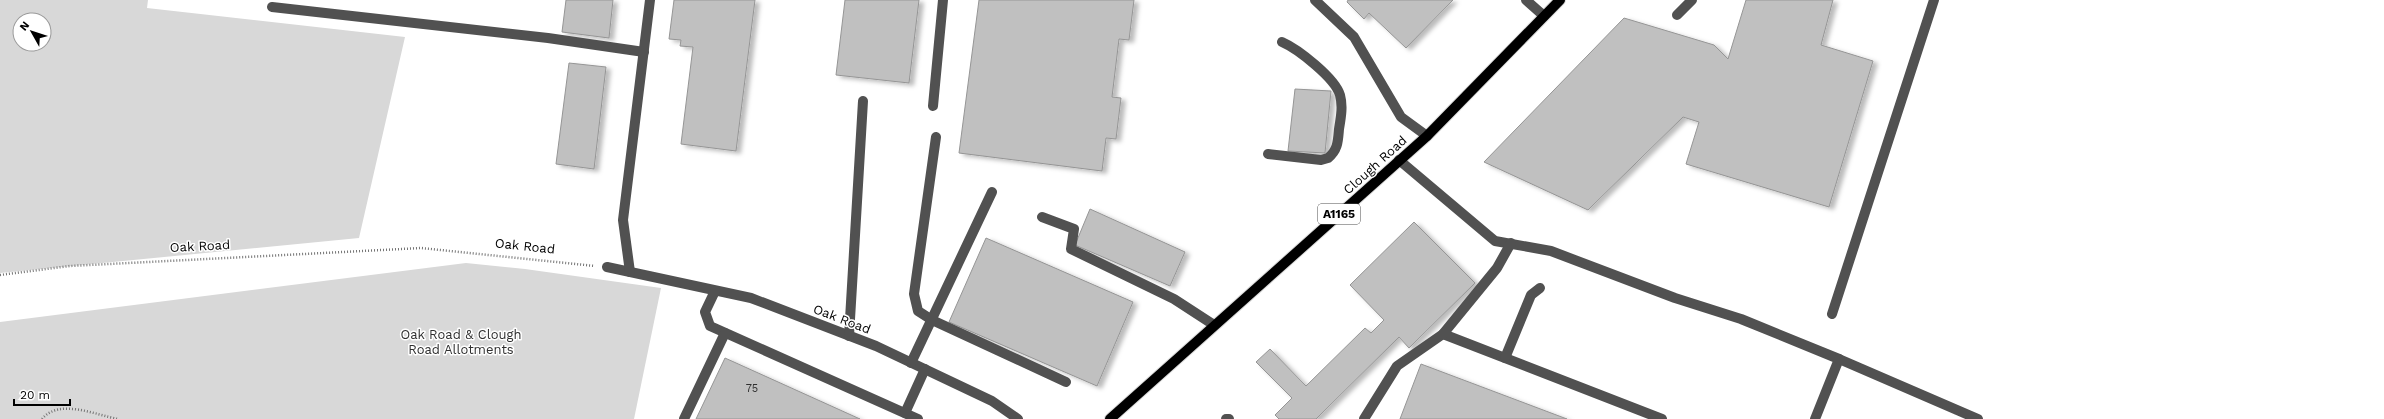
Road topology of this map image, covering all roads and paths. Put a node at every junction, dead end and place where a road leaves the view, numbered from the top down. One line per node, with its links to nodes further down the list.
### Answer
1 (650, 0): 12 (street)
2 (943, 0): 14 (street)
3 (1315, 0): 15 (street)
4 (1526, 0): 9 (street)
5 (1560, 0): 9 (main road, Clough Road / A1165)
6 (1692, 0): 10 (street)
7 (1934, 0): 27 (street)
8 (272, 7): 12 (street)
9 (1544, 16): 15 (main road, Clough Road / A1165)
10 (1677, 16)
11 (1282, 42): 17 (street)
12 (644, 52): 23 (street)
13 (863, 100): 32 (street)
14 (933, 106)
15 (1427, 136): 18 (main road, Clough Road / A1165)
16 (936, 137): 28 (street)
17 (1268, 154)
18 (1400, 160): 21 (street); 29 (main road, Clough Road / A1165)
19 (992, 192): 28 (street)
20 (1042, 217): 29 (street)
21 (1512, 243): 31 (street); 34 (street)
22 (607, 267): 23 (street, Oak Road); 24 (path, Oak Road)
23 (630, 272): 26 (street, Oak Road)
24 (0, 275)
25 (1540, 288): 33 (street)
26 (715, 291): 30 (street); 32 (street, Oak Road)
27 (1832, 314)
28 (932, 320): 35 (street); 37 (street)
29 (1214, 326): 44 (main road, Clough Road / A1165)
30 (725, 333): 38 (street); 41 (street)
31 (1443, 334): 33 (street); 45 (street)
32 (849, 336): 35 (street, Oak Road)
33 (1505, 358): 46 (street)
34 (1839, 359): 47 (street); 48 (street)
35 (911, 362): 36 (street, Oak Road)
36 (925, 369): 38 (street); 43 (street, Oak Road)
37 (1066, 382)
38 (905, 413): 42 (street)
39 (42, 419): 40 (path)
40 (118, 419)
41 (684, 419)
42 (918, 419)
43 (1018, 419)
44 (1110, 419)
45 (1364, 419)
46 (1662, 419)
47 (1815, 419)
48 (1978, 419)

